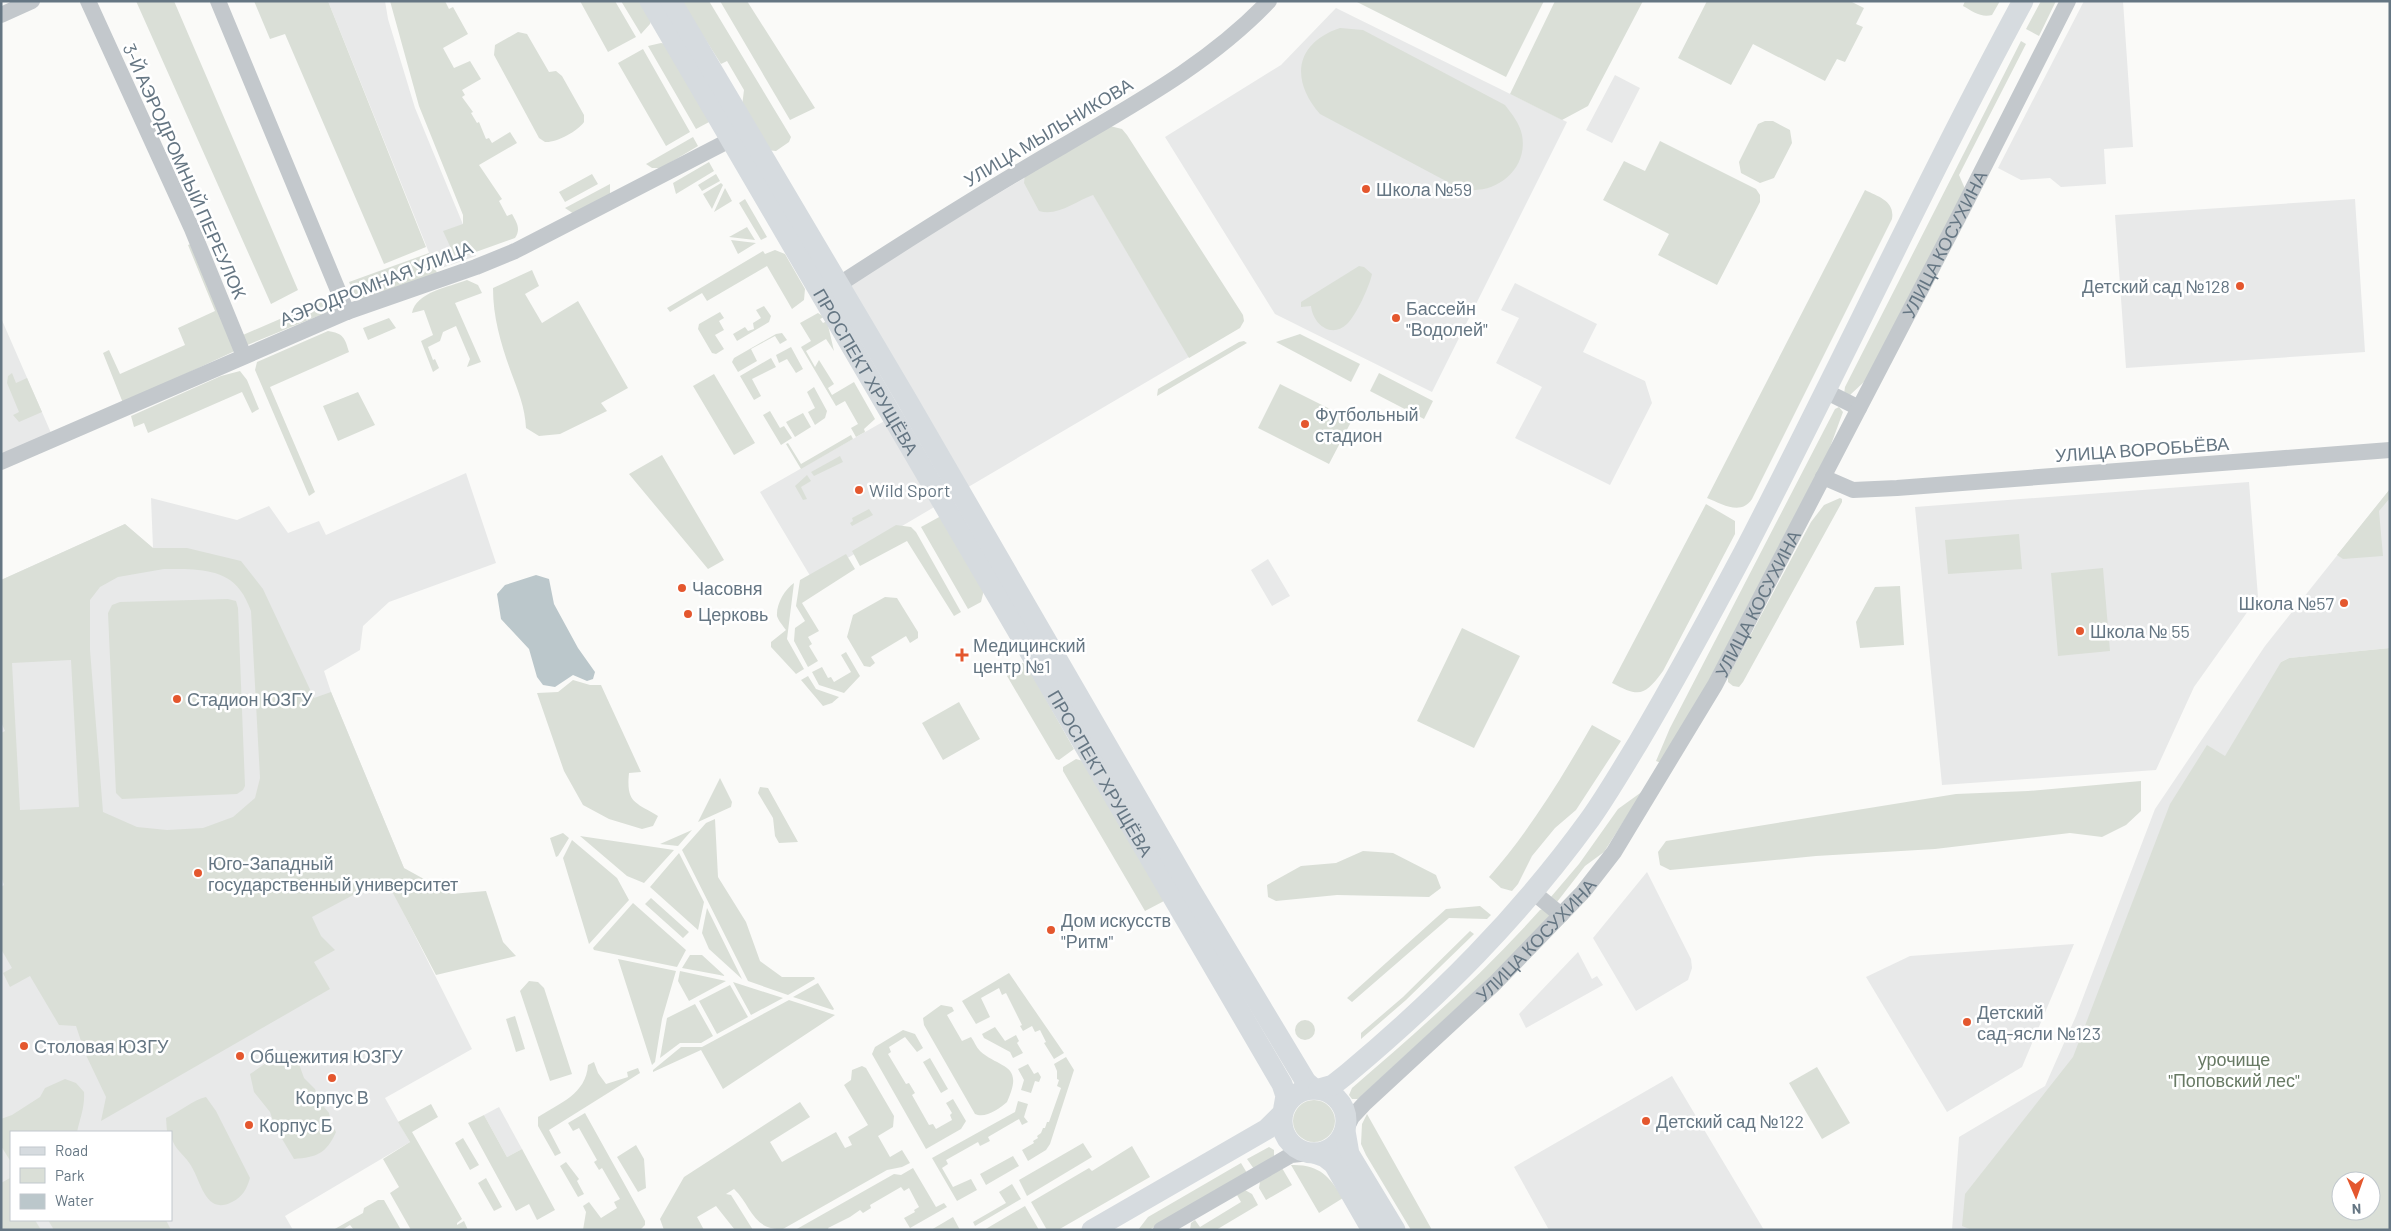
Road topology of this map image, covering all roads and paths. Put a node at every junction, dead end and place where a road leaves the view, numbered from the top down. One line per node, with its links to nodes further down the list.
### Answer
1 (32, 1): 9 (street)
2 (88, 1): 13 (street, 3-Й АЭРОДРОМНЫЙ ПЕРЕУЛОК)
3 (218, 1): 12 (street)
4 (650, 1): 10 (main road, ПРОСПЕКТ ХРУЩЁВА)
5 (671, 1): 11 (main road, ПРОСПЕКТ ХРУЩЁВА)
6 (1269, 1): 11 (street, УЛИЦА МЫЛЬНИКОВА)
7 (2023, 1): 14 (main road, УЛИЦА КОСУХИНА)
8 (2068, 1): 15 (street, УЛИЦА КОСУХИНА)
9 (1, 15)
10 (730, 140): 11 (main road, ПРОСПЕКТ ХРУЩЁВА); 12 (street, АЭРОДРОМНАЯ УЛИЦА)
11 (830, 291): 21 (main road, ПРОСПЕКТ ХРУЩЁВА); 22 (main road, ПРОСПЕКТ ХРУЩЁВА)
12 (347, 312): 13 (street, АЭРОДРОМНАЯ УЛИЦА)
13 (244, 356): 17 (street, АЭРОДРОМНАЯ УЛИЦА)
14 (1825, 391): 15 (street); 19 (main road, УЛИЦА КОСУХИНА)
15 (1859, 408): 18 (street, УЛИЦА КОСУХИНА)
16 (2390, 450): 18 (street, УЛИЦА ВОРОБЬЁВА)
17 (1, 462)
18 (1823, 477): 20 (street, УЛИЦА КОСУХИНА)
19 (1533, 892): 20 (street); 21 (main road, УЛИЦА КОСУХИНА)
20 (1560, 915): 23 (street, УЛИЦА КОСУХИНА)
21 (1316, 1089): 22 (main road); 23 (main road)
22 (1283, 1110): 24 (main road)
23 (1344, 1131): 25 (main road); 29 (main road)
24 (1281, 1141): 25 (main road); 26 (main road); 27 (street)
25 (1312, 1153): 28 (main road)
26 (1092, 1230)
27 (1161, 1230)
28 (1372, 1230)
29 (1396, 1230)

